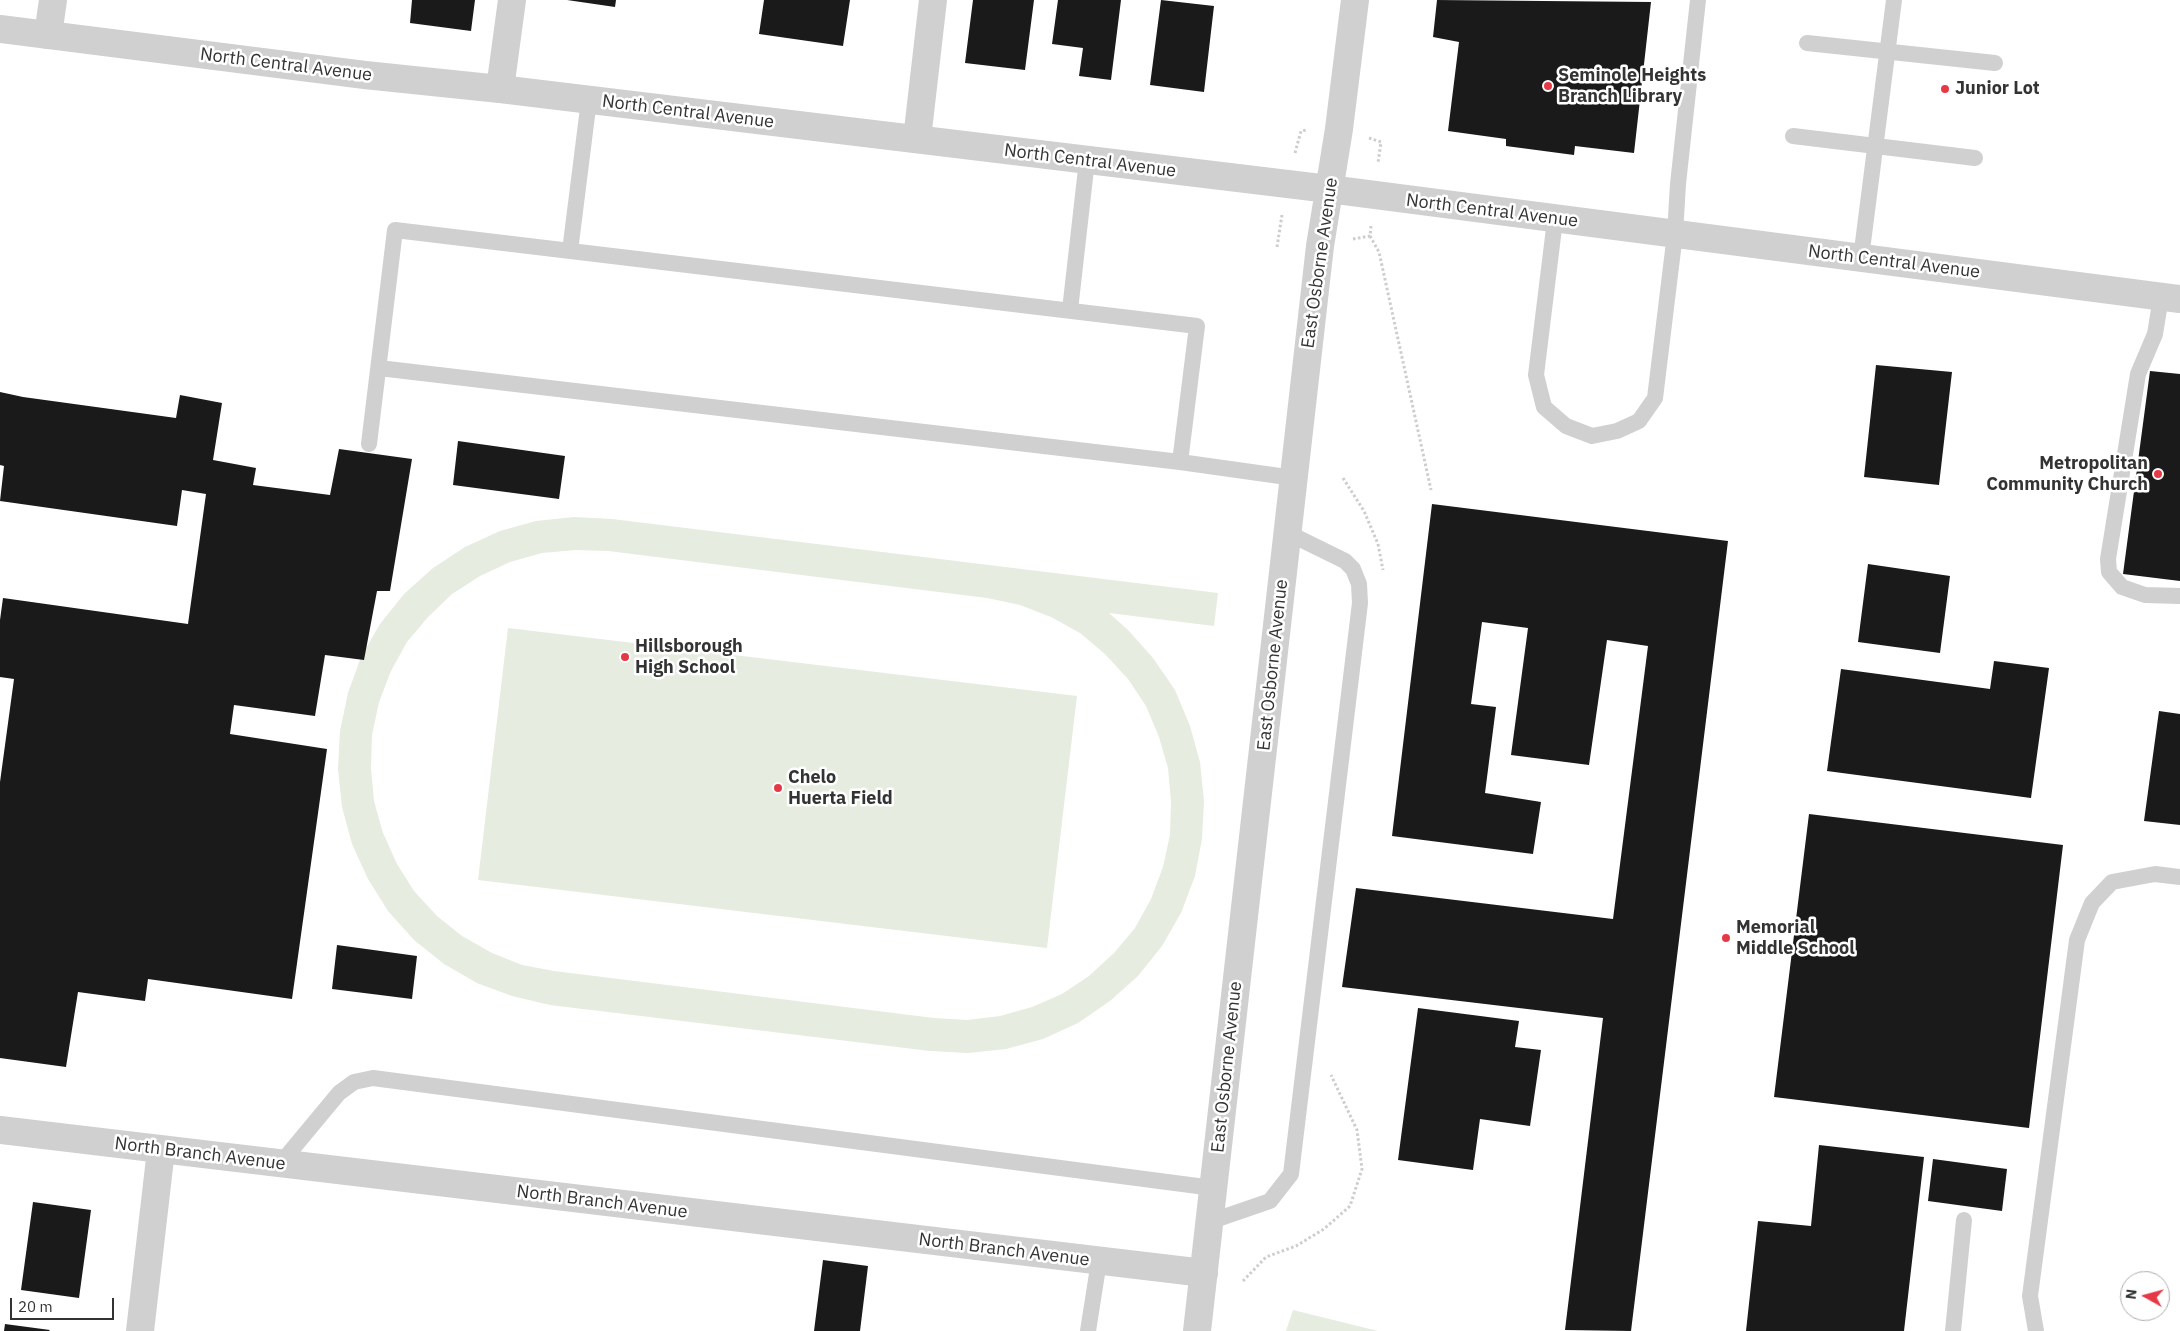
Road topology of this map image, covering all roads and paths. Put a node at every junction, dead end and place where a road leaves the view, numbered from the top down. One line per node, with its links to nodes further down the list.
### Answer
1 (53, 0): 8 (street)
2 (512, 0): 12 (street)
3 (933, 0): 15 (street)
4 (1355, 0): 19 (street, East Osborne Avenue)
5 (1698, 0): 21 (lane)
6 (1894, 0): 10 (lane)
7 (0, 29): 8 (street, North Central Avenue)
8 (48, 35): 12 (street, North Central Avenue)
9 (1807, 43): 10 (lane)
10 (1887, 52): 11 (lane); 16 (lane)
11 (1995, 64)
12 (500, 89): 13 (street, North Central Avenue)
13 (589, 100): 15 (street, North Central Avenue); 23 (lane)
14 (1793, 136): 16 (lane)
15 (917, 139): 18 (street, North Central Avenue)
16 (1875, 146): 17 (lane); 24 (lane)
17 (1976, 158)
18 (1087, 160): 19 (street, North Central Avenue); 26 (lane)
19 (1329, 189): 20 (street, North Central Avenue); 30 (street, East Osborne Avenue)
20 (1555, 220): 21 (street, North Central Avenue); 21 (lane)
21 (1675, 234): 24 (street, North Central Avenue)
22 (1370, 236): 31 (path)
23 (570, 251): 26 (lane); 27 (lane)
24 (1861, 258): 25 (street, North Central Avenue)
25 (2170, 298): 33 (lane)
26 (1070, 310): 29 (lane)
27 (379, 368): 28 (lane); 29 (lane)
28 (369, 444)
29 (1180, 462): 30 (lane)
30 (1294, 478): 32 (street, East Osborne Avenue)
31 (1431, 490)
32 (1288, 533): 38 (street, East Osborne Avenue); 40 (lane)
33 (2180, 596)
34 (2180, 878): 47 (lane)
35 (0, 1130): 36 (street, North Branch Avenue)
36 (161, 1150): 37 (street, North Branch Avenue); 43 (street)
37 (280, 1164): 38 (lane); 41 (street, North Branch Avenue)
38 (1214, 1188): 40 (street, East Osborne Avenue)
39 (1964, 1220): 46 (lane)
40 (1209, 1222): 42 (street, East Osborne Avenue)
41 (1111, 1262): 42 (street, North Branch Avenue); 44 (lane)
42 (1204, 1273): 45 (street, East Osborne Avenue)
43 (140, 1331)
44 (1088, 1331)
45 (1197, 1331)
46 (1953, 1331)
47 (2036, 1331)

